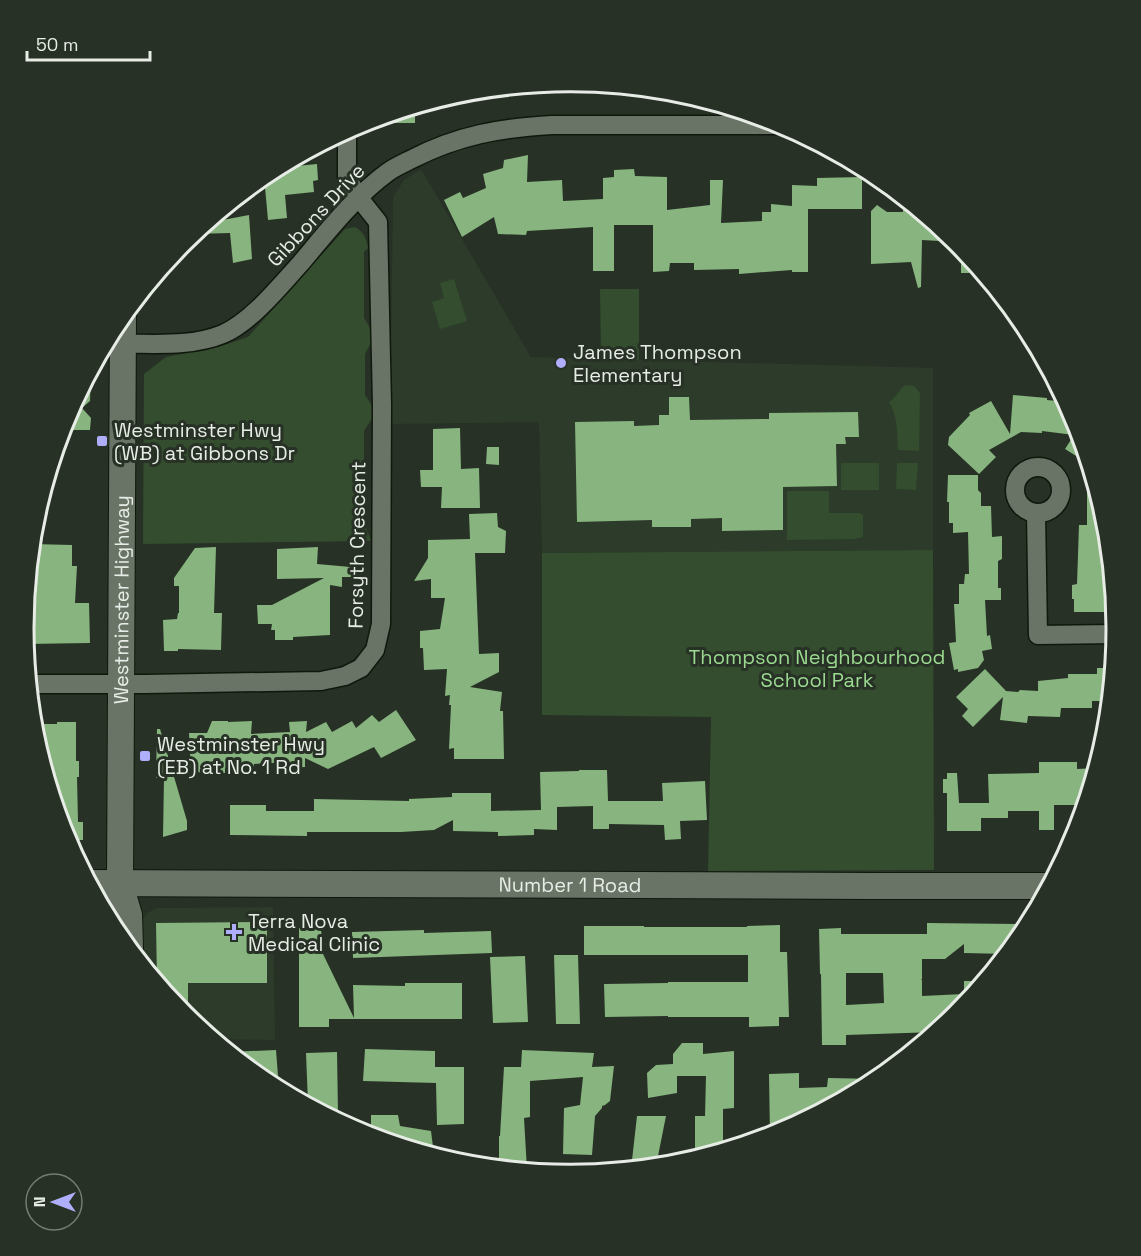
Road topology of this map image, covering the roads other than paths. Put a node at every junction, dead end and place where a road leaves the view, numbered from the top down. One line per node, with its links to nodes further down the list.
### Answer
1 (756, 125): 3 (street, Gibbons Drive)
2 (347, 141): 3 (street, Forsyth Crescent)
3 (359, 198): 4 (street, Gibbons Drive); 9 (street, Forsyth Crescent)
4 (117, 343)
5 (114, 347): 9 (main road, Westminster Highway)
6 (1036, 513): 7 (street)
7 (1106, 634)
8 (38, 684): 9 (street, Forsyth Crescent)
9 (122, 684): 11 (main road, Westminster Highway)
10 (99, 883): 11 (main road, Number 1 Road)
11 (120, 884): 12 (main road, Number 1 Road); 13 (main road, Westminster Highway); 14 (main road, Westminster Highway)
12 (1040, 886)
13 (114, 909)
14 (130, 932)

